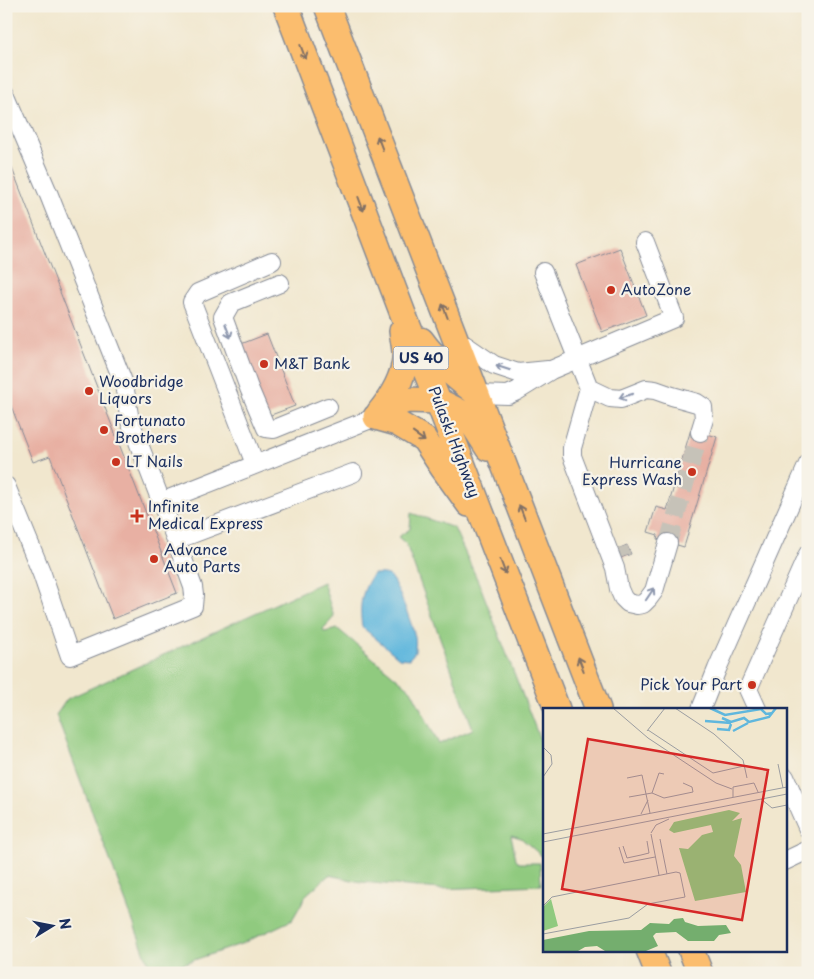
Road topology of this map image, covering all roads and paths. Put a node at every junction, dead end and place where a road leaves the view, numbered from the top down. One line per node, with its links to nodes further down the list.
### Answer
1 (286, 6): 8 (highway, Pulaski Highway / US 40, one-way to 8)
2 (327, 6): 9 (highway, US 40, one-way to 2)
3 (6, 94): 23 (lane)
4 (645, 242): 10 (lane)
5 (272, 261): 18 (lane)
6 (543, 272): 10 (lane)
7 (280, 283): 15 (lane, one-way to 15)
8 (400, 307): 12 (highway); 14 (highway, Pulaski Highway / US 40); 16 (highway)
9 (456, 339): 11 (lane, one-way to 9); 12 (highway, US 40)
10 (577, 359): 11 (lane); 13 (lane)
11 (551, 370): 12 (lane)
12 (478, 394): 21 (highway, US 40)
13 (587, 395): 17 (lane, one-way to 13); 28 (lane); 28 (lane)
14 (438, 401): 16 (highway); 21 (highway); 24 (highway, Pulaski Highway / US 40)
15 (328, 407)
16 (376, 417): 18 (lane); 24 (highway, one-way to 24)
17 (700, 432)
18 (255, 464): 23 (lane)
19 (808, 464): 31 (lane)
20 (353, 473): 25 (lane)
21 (510, 482): 30 (highway, US 40, one-way to 21)
22 (6, 486): 25 (lane)
23 (161, 502): 25 (lane)
24 (490, 533): 29 (highway, Pulaski Highway / US 40, one-way to 29)
25 (176, 540)
26 (668, 543): 28 (lane, one-way to 26)
27 (808, 554): 32 (lane)
28 (620, 591)
29 (557, 708)
30 (598, 708)
31 (701, 708)
32 (757, 708)
33 (786, 778): 34 (lane)
34 (808, 830)
35 (808, 850): 36 (lane)
36 (786, 860)
37 (692, 952): 38 (highway)
38 (700, 973)

